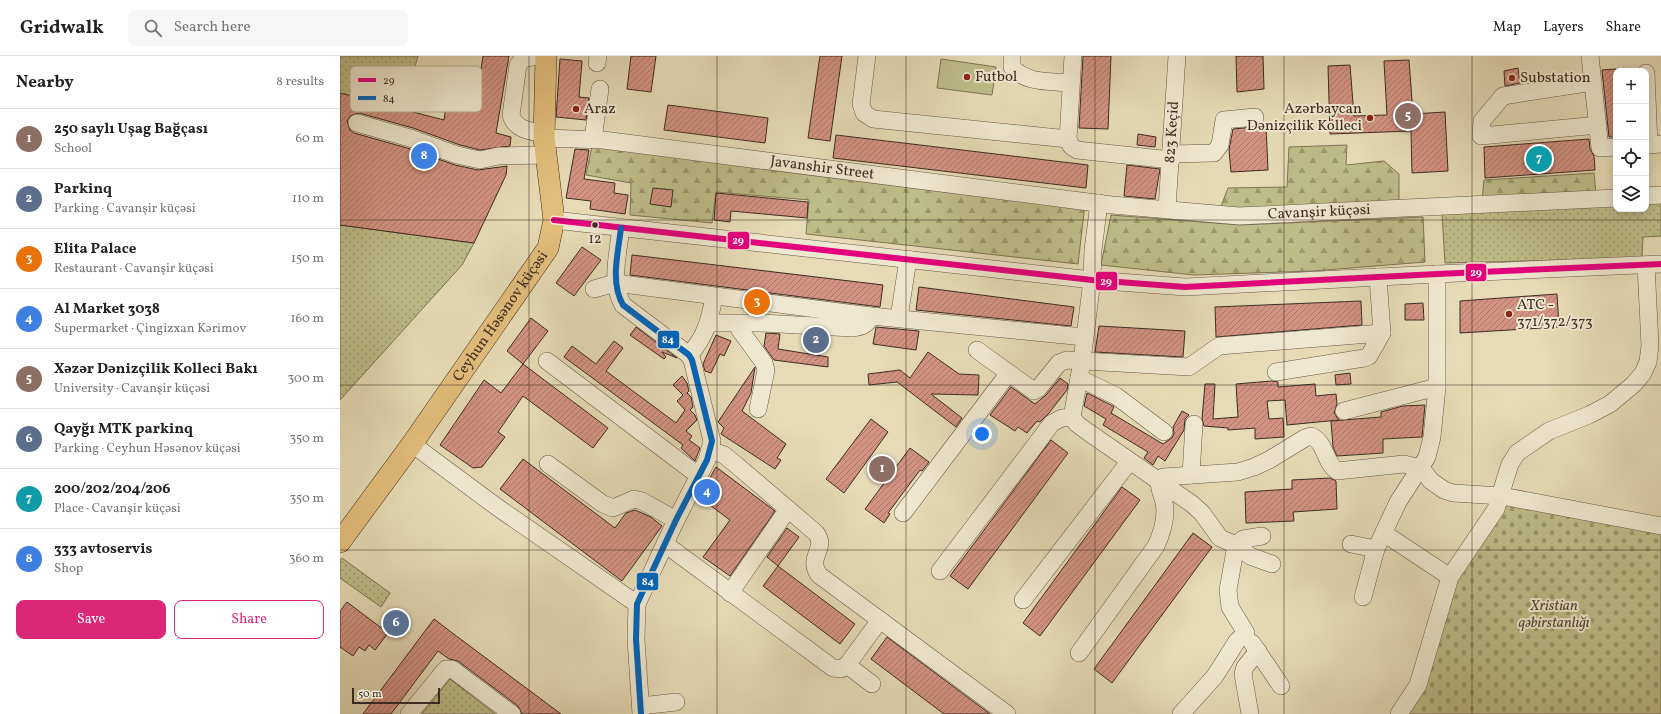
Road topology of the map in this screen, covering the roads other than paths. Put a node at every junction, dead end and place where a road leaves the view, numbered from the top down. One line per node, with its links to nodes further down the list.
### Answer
1 (537, 56): 17 (street)
2 (546, 56): 17 (main road, Ceyhun Həsənov küçəsi)
3 (867, 56): 15 (street)
4 (1012, 56): 9 (street)
5 (1073, 56): 9 (street)
6 (1177, 56): 20 (street, 823 Keçid)
7 (1590, 56): 8 (street)
8 (1593, 82): 14 (street); 14 (street)
9 (1071, 83): 15 (street)
10 (600, 89): 16 (street)
11 (1649, 104): 18 (street)
12 (1255, 117): 20 (street)
13 (357, 123): 17 (street)
14 (1598, 125): 19 (street)
15 (1068, 138): 20 (street)
16 (593, 139): 17 (street, Javanshir Street); 24 (street, Javanshir Street)
17 (545, 142): 26 (main road, Ceyhun Həsənov küçəsi)
18 (1652, 145)
19 (1613, 147)
20 (1171, 157): 25 (street, 823 Keçid)
21 (1661, 195): 22 (street)
22 (1649, 196)
23 (1613, 198): 25 (street, Cavanşir küçəsi)
24 (1099, 203): 25 (street, Cavanşir küçəsi); 32 (street)
25 (1167, 208)
26 (554, 220): 27 (street); 55 (main road, Ceyhun Həsənov küçəsi)
27 (621, 228): 28 (street); 33 (street)
28 (908, 259): 32 (street); 37 (street)
29 (1654, 265): 30 (street); 63 (street)
30 (1437, 274): 31 (street); 49 (street)
31 (1378, 277): 32 (street); 40 (street)
32 (1092, 280): 41 (street)
33 (615, 283): 34 (street); 35 (street); 43 (street)
34 (594, 289)
35 (714, 297): 36 (street); 38 (street)
36 (871, 316): 37 (street); 39 (street)
37 (899, 318): 41 (street)
38 (709, 323): 39 (street); 43 (street)
39 (738, 324): 50 (street)
40 (1382, 333): 45 (street); 46 (street)
41 (1084, 337): 45 (street)
42 (976, 350): 47 (street)
43 (689, 355): 56 (street)
44 (547, 360): 61 (street)
45 (1082, 361): 47 (street); 48 (street)
46 (1276, 372)
47 (1008, 374): 65 (street)
48 (1079, 378): 52 (street); 54 (street)
49 (1437, 387): 51 (street); 59 (street)
50 (758, 409)
51 (1344, 411)
52 (1072, 417): 57 (street); 76 (street)
53 (1194, 424): 60 (street)
54 (1164, 432)
55 (412, 444): 70 (main road, Ceyhun Həsənov küçəsi); 81 (street)
56 (710, 450): 61 (street); 64 (street)
57 (1129, 462): 62 (street); 80 (street)
58 (548, 464): 66 (street)
59 (1421, 468): 60 (street); 63 (street); 68 (street)
60 (1191, 475): 62 (street)
61 (699, 476): 66 (street)
62 (1159, 481): 73 (street); 85 (street)
63 (1502, 496): 67 (street); 77 (street)
64 (788, 509): 78 (street); 82 (street)
65 (903, 513)
66 (676, 520): 71 (street)
67 (1661, 526)
68 (1385, 534): 74 (street); 77 (street)
69 (1262, 536): 73 (street)
70 (340, 542)
71 (665, 544): 78 (street); 81 (street)
72 (1352, 544): 74 (street)
73 (1236, 545): 75 (street); 83 (street)
74 (1376, 549): 79 (street)
75 (1272, 564)
76 (940, 571)
77 (1450, 577): 96 (street)
78 (730, 592): 86 (street)
79 (1363, 597)
80 (1023, 600)
81 (637, 604): 90 (street)
82 (880, 620): 86 (street); 93 (street)
83 (1246, 633): 84 (street); 94 (street)
84 (1258, 651): 88 (street); 95 (street)
85 (1079, 653)
86 (847, 666): 87 (street)
87 (872, 684)
88 (1281, 686)
89 (676, 702): 90 (street)
90 (641, 710)
91 (409, 714): 92 (street)
92 (512, 714)
93 (1007, 714)
94 (1181, 714)
95 (1250, 714)
96 (1399, 714)

